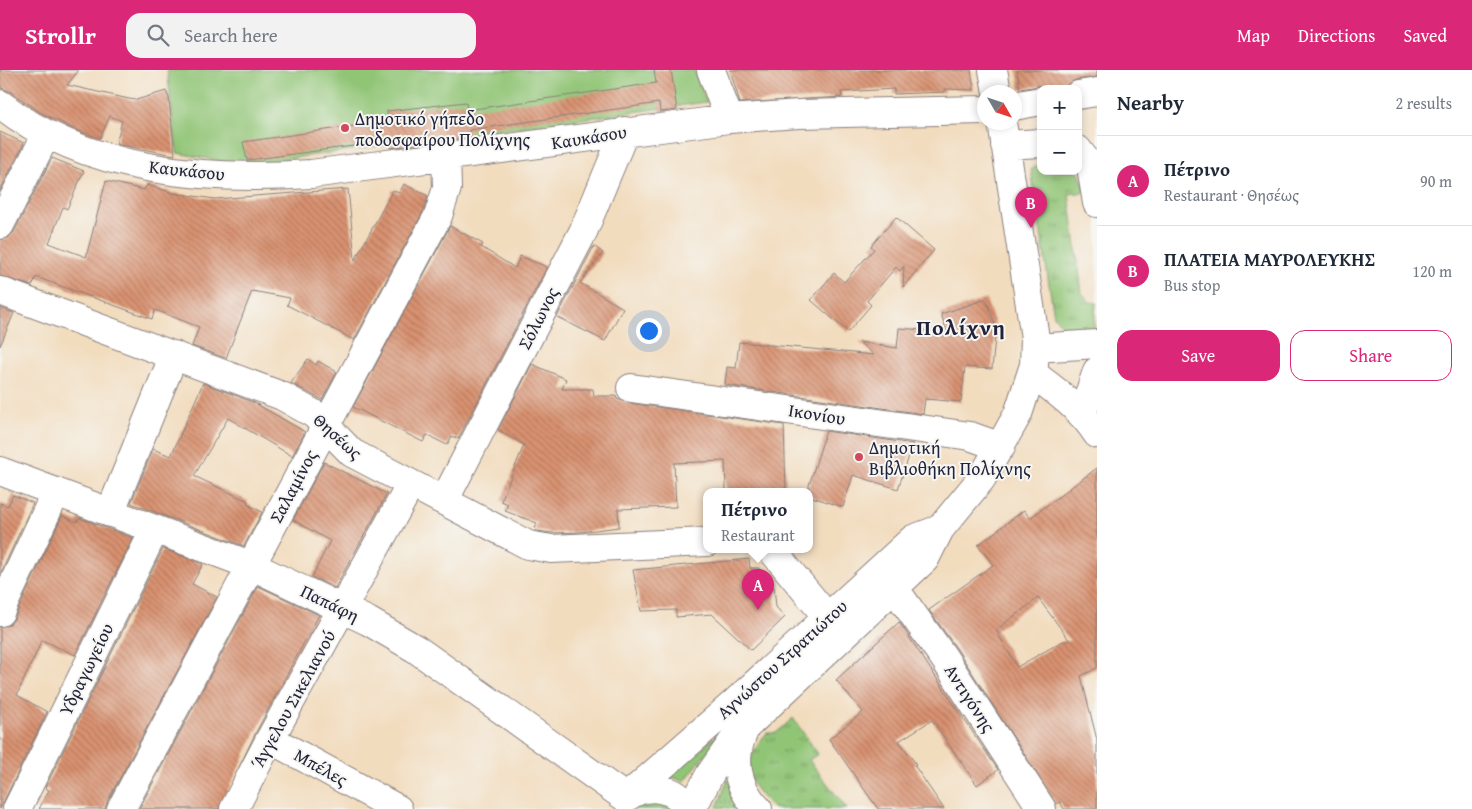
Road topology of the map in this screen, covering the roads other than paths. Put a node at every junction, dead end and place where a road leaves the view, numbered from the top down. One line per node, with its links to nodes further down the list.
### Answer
1 (712, 70): 10 (street)
2 (993, 70): 3 (street)
3 (996, 85)
4 (1097, 92): 5 (street)
5 (1082, 94)
6 (1037, 102): 8 (street)
7 (0, 104): 13 (street, Καυκάσου)
8 (1022, 105)
9 (977, 110): 10 (street, Καυκάσου)
10 (730, 118): 11 (street, Καυκάσου)
11 (625, 131): 16 (street, Καυκάσου); 31 (street, Σόλωνος)
12 (1003, 134): 14 (street); 22 (street, Αγνώστου Στρατιώτου)
13 (46, 135): 16 (street, Καυκάσου); 18 (street)
14 (1037, 142)
15 (1082, 155): 17 (street)
16 (446, 157): 26 (street, Σαλαμίνος)
17 (1097, 203)
18 (0, 225)
19 (0, 291): 21 (street, Θησέως)
20 (1097, 344): 22 (street)
21 (174, 355): 26 (street, Θησέως); 32 (street)
22 (1034, 360): 25 (street); 27 (street, Αγνώστου Στρατιώτου)
23 (1097, 371): 25 (street)
24 (631, 388): 27 (street, Ικονίου)
25 (1090, 425)
26 (326, 426): 29 (street, Θησέως); 37 (street, Σαλαμίνος)
27 (1001, 447): 34 (street, Αγνώστου Στρατιώτου)
28 (0, 471): 30 (street, Παπάφη)
29 (411, 484): 31 (street, Θησέως); 39 (street, Άγγελου Σικελιανού)
30 (56, 492): 32 (street, Παπάφη); 40 (street)
31 (444, 501): 35 (street, Θησέως)
32 (110, 513): 33 (street, Παπάφη)
33 (154, 529): 37 (street, Παπάφη); 45 (street, Υδραγωγείου)
34 (940, 529): 38 (street, Αγνώστου Στρατιώτου); 41 (street, Αγνώστου Στρατιώτου)
35 (703, 542)
36 (774, 553): 41 (street)
37 (250, 565): 39 (street, Παπάφη); 46 (street, Σαλαμίνος)
38 (895, 589): 42 (street, Αγνώστου Στρατιώτου); 51 (street, Αντιγόνης)
39 (343, 608): 43 (street, Άγγελου Σικελιανού); 44 (street, Παπάφη)
40 (0, 612)
41 (828, 618): 44 (street, Αγνώστου Στρατιώτου)
42 (746, 727): 49 (street, Αγνώστου Στρατιώτου); 50 (street)
43 (270, 739): 47 (street, Άγγελου Σικελιανού); 48 (street, Μπέλες)
44 (624, 801): 49 (street, Αγνώστου Στρατιώτου)
45 (18, 809)
46 (121, 809)
47 (234, 809)
48 (398, 809)
49 (691, 809)
50 (758, 809)
51 (1042, 809)

